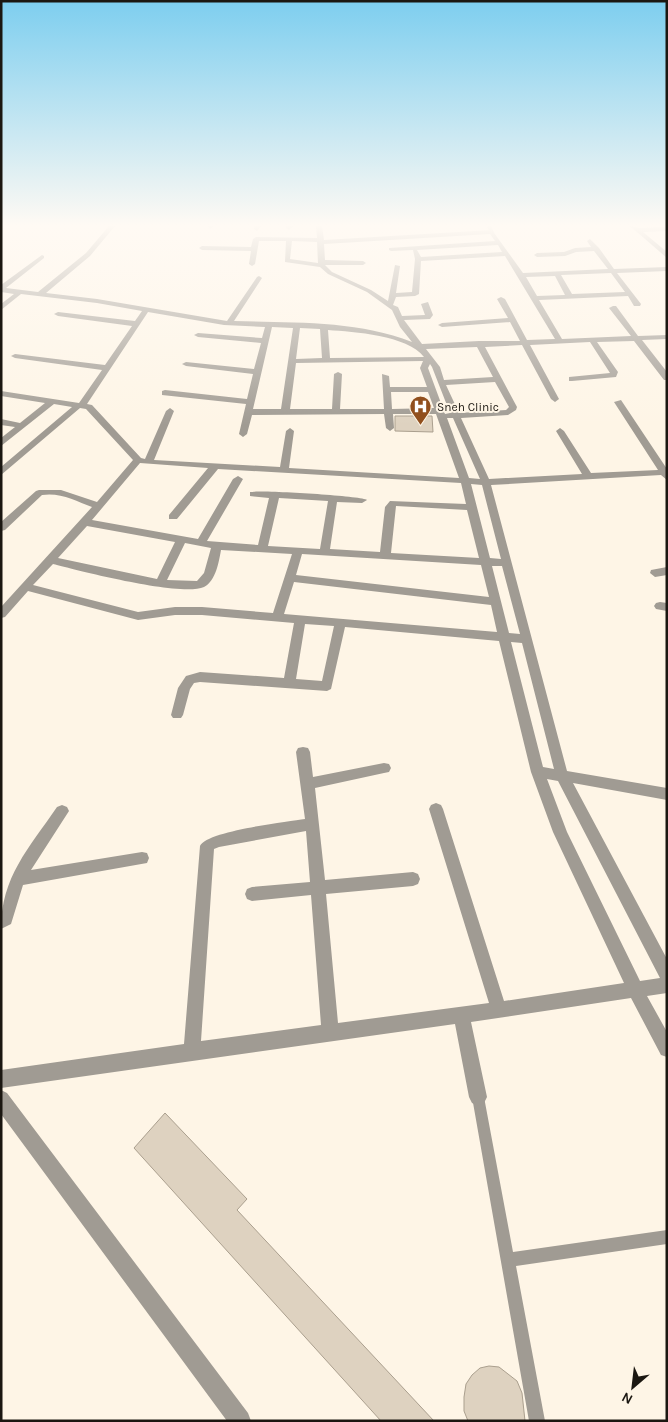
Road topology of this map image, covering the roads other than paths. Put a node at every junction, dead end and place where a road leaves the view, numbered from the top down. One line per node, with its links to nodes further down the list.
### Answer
1 (20, 292): 17 (street)
2 (23, 292): 8 (street)
3 (249, 292): 23 (street)
4 (371, 292): 16 (street)
5 (416, 292): 10 (street)
6 (531, 292): 12 (street)
7 (568, 292): 11 (street)
8 (39, 294): 19 (street)
9 (630, 294): 11 (street); 15 (street)
10 (393, 295): 16 (street)
11 (570, 296): 12 (street)
12 (534, 298): 33 (street)
13 (501, 299): 22 (street)
14 (425, 304): 21 (street)
15 (637, 304)
16 (391, 306): 21 (street)
17 (1, 308)
18 (613, 308): 31 (street)
19 (146, 310): 23 (street); 24 (street)
20 (58, 314): 24 (street)
21 (400, 318): 37 (street)
22 (512, 320): 27 (street); 35 (street)
23 (229, 323): 25 (street)
24 (137, 324): 44 (street)
25 (269, 325): 26 (street); 34 (street)
26 (297, 325): 28 (street); 41 (street)
27 (442, 325)
28 (324, 326): 37 (street); 42 (street)
29 (198, 335): 34 (street)
30 (663, 337): 31 (street); 38 (street)
31 (636, 338): 32 (street); 48 (street)
32 (591, 339): 33 (street); 50 (street)
33 (560, 340): 35 (street)
34 (265, 341): 45 (street)
35 (523, 342): 36 (street); 55 (street)
36 (479, 343): 37 (street); 49 (street)
37 (418, 347): 40 (street)
38 (667, 347)
39 (15, 356): 44 (street)
40 (428, 359): 42 (street); 51 (street)
41 (292, 361): 42 (street); 63 (street)
42 (326, 361)
43 (186, 364): 45 (street)
44 (107, 368): 59 (street)
45 (257, 372): 57 (street)
46 (338, 374): 64 (street)
47 (385, 376): 52 (street)
48 (667, 378)
49 (498, 379): 51 (street); 66 (street)
50 (572, 379)
51 (436, 386): 52 (street); 65 (street); 66 (street)
52 (386, 390): 61 (street)
53 (1, 393): 56 (street)
54 (165, 393): 57 (street)
55 (555, 400)
56 (52, 401): 59 (street); 68 (street)
57 (250, 402): 62 (street)
58 (618, 402): 78 (street)
59 (81, 405): 74 (street); 77 (street)
60 (170, 411): 74 (street)
61 (387, 411): 64 (street); 65 (street); 69 (street)
62 (247, 412): 63 (street); 72 (street)
63 (285, 412): 64 (street)
64 (336, 412)
65 (441, 414): 66 (street); 81 (street)
66 (455, 416): 82 (street)
67 (1, 422): 68 (street)
68 (22, 426): 73 (street)
69 (390, 428)
70 (560, 430): 79 (street)
71 (290, 432): 76 (street)
72 (243, 434)
73 (1, 442)
74 (143, 461): 75 (street); 87 (street)
75 (216, 465): 76 (street); 89 (street)
76 (284, 469): 81 (street)
77 (1, 472)
78 (666, 474): 79 (street)
79 (588, 476): 82 (street)
80 (238, 479): 93 (street)
81 (465, 480): 82 (street); 88 (street)
82 (486, 482): 101 (street)
83 (253, 494): 84 (street)
84 (275, 495): 85 (street); 95 (street)
85 (333, 498): 86 (street); 97 (street)
86 (362, 500)
87 (99, 506): 90 (street); 91 (street)
88 (472, 507): 98 (street); 100 (street)
89 (173, 517)
90 (85, 522): 92 (street); 99 (street)
91 (1, 528)
92 (181, 541): 93 (street); 105 (street)
93 (200, 544): 94 (street)
94 (217, 546): 95 (street); 105 (street)
95 (262, 549): 96 (street)
96 (298, 551): 97 (street); 104 (street)
97 (324, 553): 98 (street)
98 (385, 557): 100 (street)
99 (50, 560): 105 (street); 106 (street)
100 (486, 563): 101 (street); 107 (street)
101 (508, 563): 113 (street)
102 (667, 571): 103 (street)
103 (655, 573)
104 (290, 578): 107 (street); 109 (street)
105 (161, 582)
106 (26, 587): 108 (street); 109 (street)
107 (496, 602): 112 (street)
108 (1, 614)
109 (277, 618): 110 (street)
110 (300, 620): 111 (street); 114 (street)
111 (340, 623): 112 (street); 114 (street)
112 (504, 637): 113 (street); 118 (street)
113 (528, 639): 119 (street)
114 (289, 683): 115 (street)
115 (177, 715)
116 (303, 752): 120 (street)
117 (384, 768): 120 (street)
118 (538, 772): 119 (street); 133 (street)
119 (562, 776): 121 (street); 131 (street)
120 (308, 784): 124 (street)
121 (667, 794)
122 (436, 809): 134 (street)
123 (62, 811): 126 (street)
124 (312, 824): 128 (street); 138 (street)
125 (142, 858): 126 (street)
126 (17, 878): 130 (street)
127 (412, 879): 128 (street)
128 (318, 889): 129 (street); 136 (street)
129 (252, 894)
130 (1, 922)
131 (667, 976)
132 (667, 985): 133 (street)
133 (636, 991): 134 (street); 137 (street)
134 (499, 1010): 135 (street)
135 (462, 1015): 136 (street); 140 (street)
136 (330, 1032): 138 (street)
137 (667, 1050)
138 (192, 1051): 139 (street)
139 (1, 1079)
140 (478, 1097): 143 (lane)
141 (1, 1099): 144 (street)
142 (667, 1237): 143 (lane)
143 (508, 1260): 145 (lane)
144 (240, 1421)
145 (537, 1421)

